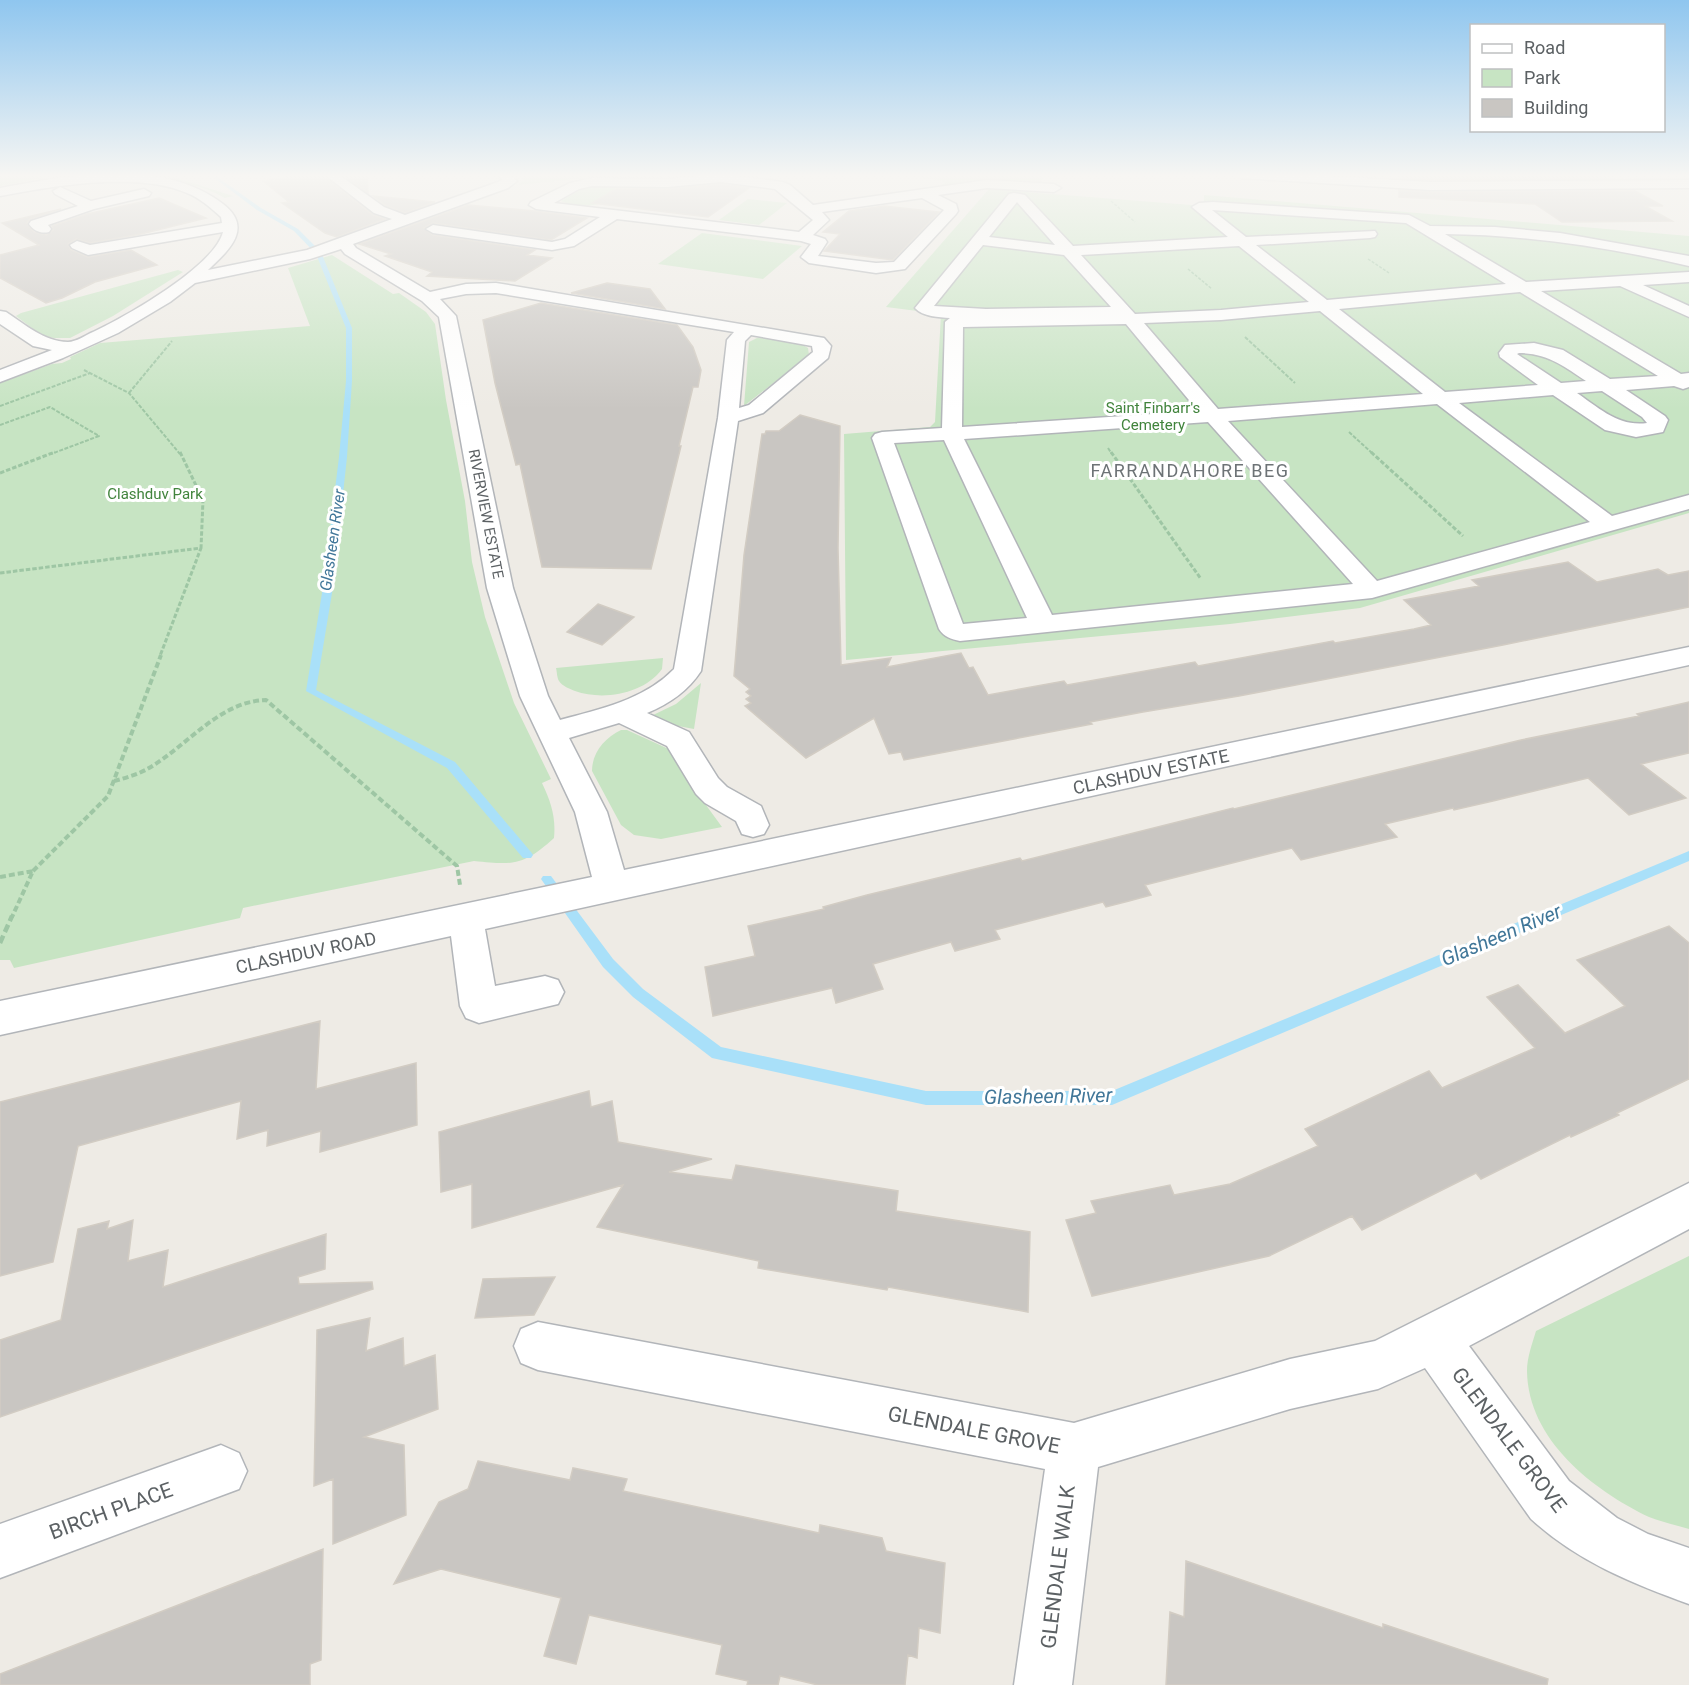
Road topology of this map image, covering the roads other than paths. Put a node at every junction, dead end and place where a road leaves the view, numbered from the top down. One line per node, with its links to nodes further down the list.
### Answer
1 (215, 253): 14 (street)
2 (314, 253): 12 (street)
3 (353, 253): 18 (street, RIVERVIEW ESTATE)
4 (811, 253): 5 (street)
5 (914, 253)
6 (969, 253): 21 (street)
7 (1069, 253): 21 (street)
8 (1257, 253): 19 (street)
9 (1465, 253): 17 (street)
10 (1641, 253): 11 (street)
11 (1689, 261)
12 (239, 269): 14 (street); 16 (street)
13 (1689, 277): 15 (street)
14 (189, 279): 24 (street)
15 (1620, 279): 17 (street); 20 (street)
16 (254, 284)
17 (1523, 287): 19 (street); 26 (street)
18 (428, 297): 23 (street); 39 (street, RIVERVIEW ESTATE)
19 (1323, 304): 21 (street); 29 (street)
20 (1689, 312)
21 (1128, 315): 30 (street); 32 (street)
22 (0, 316): 24 (street)
23 (747, 329): 31 (street); 31 (street)
24 (72, 348): 25 (street)
25 (0, 376)
26 (1685, 382): 27 (street)
27 (1606, 386): 28 (street); 28 (street); 28 (street)
28 (1559, 390): 29 (street)
29 (1442, 399): 30 (street); 34 (street)
30 (1213, 416): 32 (street); 35 (street)
31 (728, 418): 38 (street)
32 (952, 435): 36 (street); 36 (street)
33 (1689, 502): 34 (street)
34 (1606, 524): 35 (street)
35 (1372, 590): 36 (street)
36 (1044, 625)
37 (1689, 656): 41 (street, CLASHDUV ESTATE)
38 (622, 712): 39 (street); 40 (street)
39 (553, 732): 41 (street, RIVERVIEW ESTATE)
40 (753, 825)
41 (581, 893): 42 (street, CLASHDUV ROAD)
42 (466, 918): 43 (street); 44 (street, CLASHDUV ROAD)
43 (545, 992)
44 (0, 1018)
45 (1689, 1205): 46 (street, GLENDALE GROVE)
46 (1434, 1339): 48 (street, GLENDALE GROVE); 51 (street, GLENDALE GROVE)
47 (538, 1346): 48 (street, GLENDALE GROVE)
48 (1074, 1449): 52 (street, GLENDALE WALK)
49 (221, 1471): 50 (street, BIRCH PLACE)
50 (0, 1551)
51 (1689, 1576)
52 (1043, 1685)

